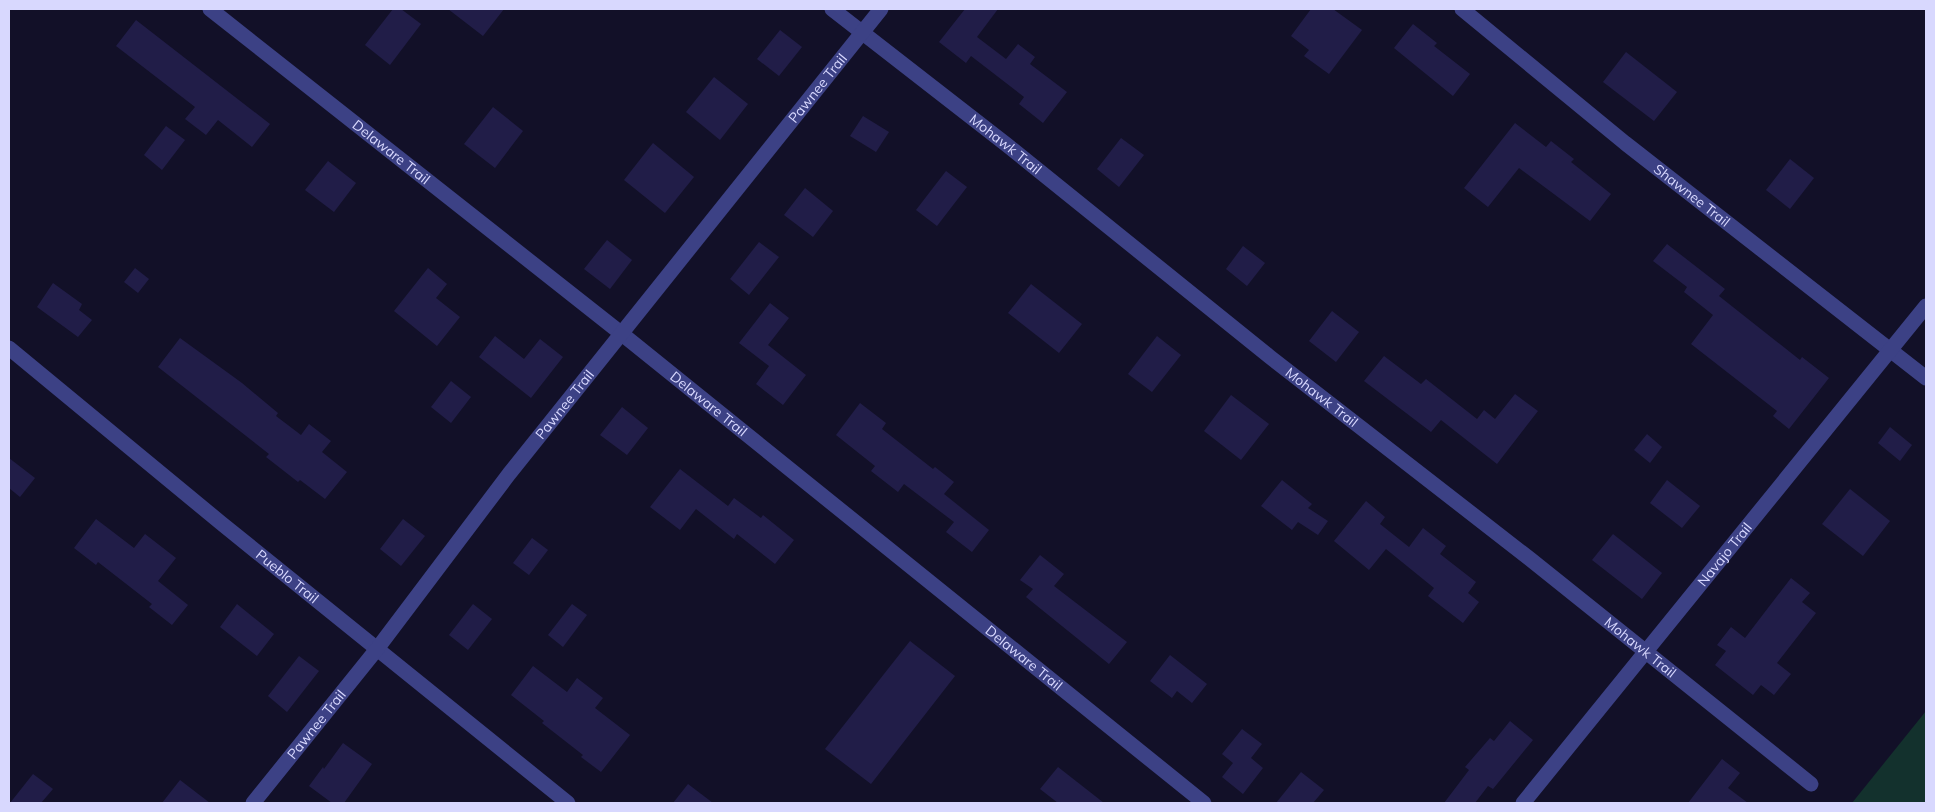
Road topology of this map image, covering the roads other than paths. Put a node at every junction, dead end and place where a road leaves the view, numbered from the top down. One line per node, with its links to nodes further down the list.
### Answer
1 (210, 9): 7 (street, Delaware Trail)
2 (832, 9): 5 (street, Mohawk Trail)
3 (881, 9): 5 (street, Pawnee Trail)
4 (1462, 9): 9 (street, Shawnee Trail)
5 (861, 32): 7 (street, Pawnee Trail); 12 (street, Mohawk Trail)
6 (1926, 306): 9 (street, Navajo Trail)
7 (622, 334): 11 (street, Pawnee Trail); 16 (street, Delaware Trail)
8 (9, 348): 11 (street, Pueblo Trail)
9 (1890, 349): 10 (street, Shawnee Trail); 12 (street, Navajo Trail)
10 (1926, 378)
11 (377, 649): 14 (street, Pawnee Trail); 15 (street, Pueblo Trail)
12 (1646, 652): 13 (street, Mohawk Trail); 17 (street, Navajo Trail)
13 (1811, 784)
14 (253, 803)
15 (568, 803)
16 (1204, 803)
17 (1523, 803)

